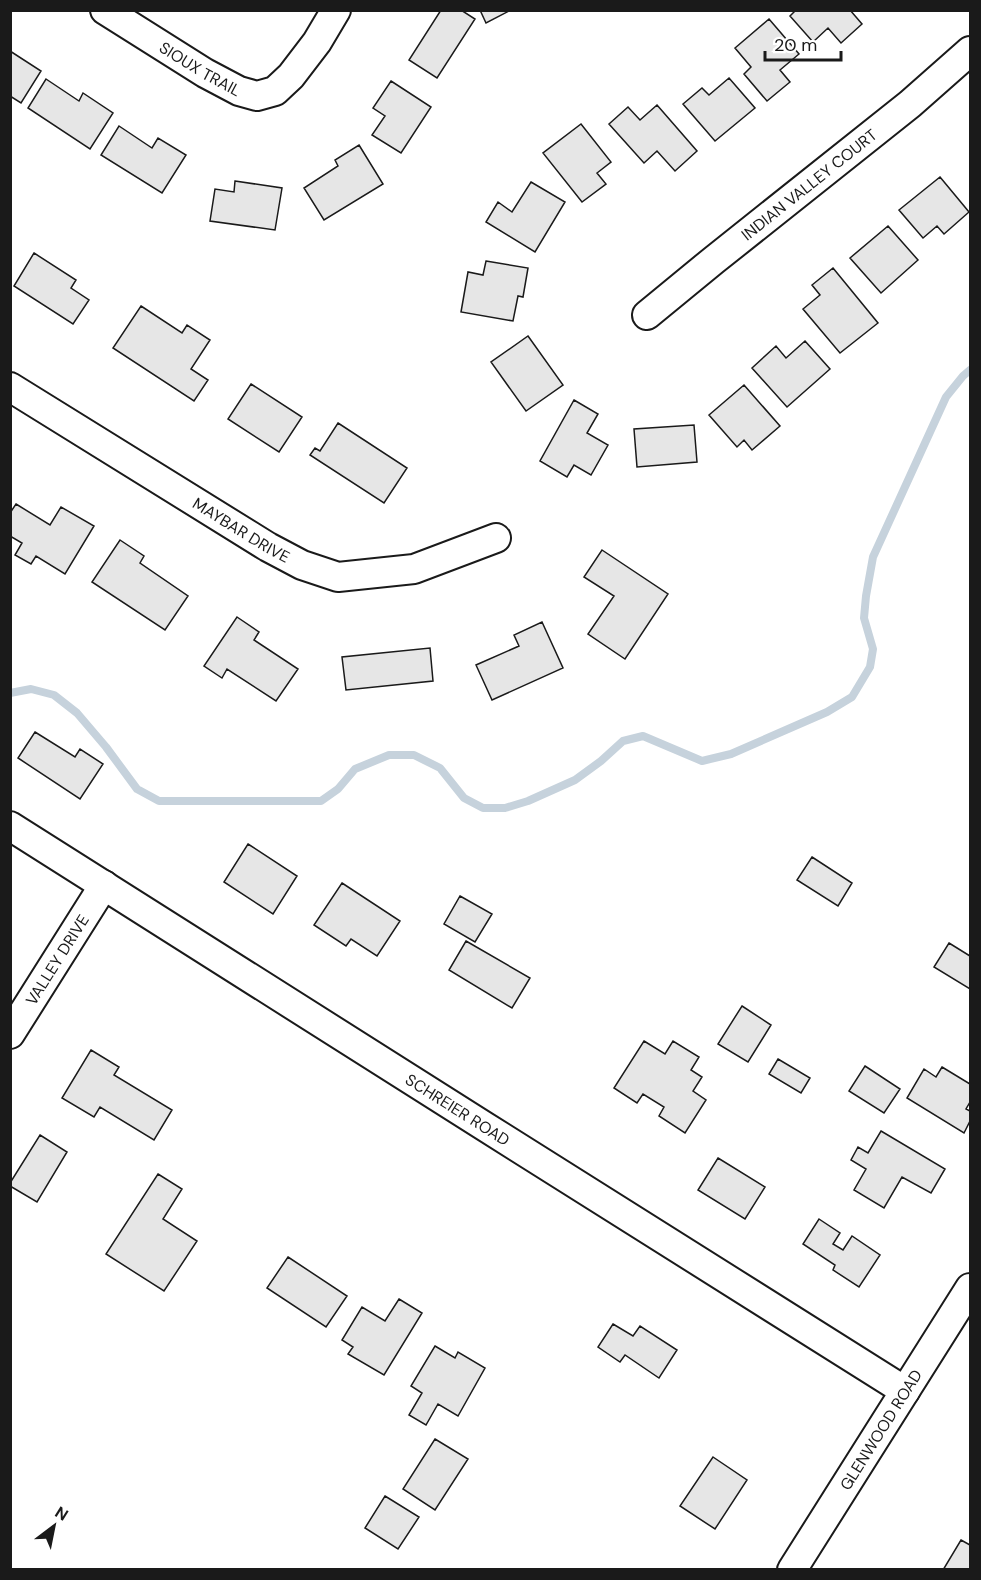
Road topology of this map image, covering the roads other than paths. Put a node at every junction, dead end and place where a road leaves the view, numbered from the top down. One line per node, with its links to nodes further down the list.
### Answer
1 (105, 10): 2 (street, SIOUX TRAIL)
2 (336, 10)
3 (970, 51): 4 (street, INDIAN VALLEY COURT)
4 (647, 315)
5 (10, 387): 6 (street, MAYBAR DRIVE)
6 (496, 538)
7 (10, 826): 8 (street, SCHREIER ROAD)
8 (104, 885): 9 (street, VALLEY DRIVE); 11 (street, SCHREIER ROAD)
9 (10, 1034)
10 (970, 1288): 11 (street, GLENWOOD ROAD)
11 (905, 1391): 12 (street, GLENWOOD ROAD)
12 (792, 1569)

